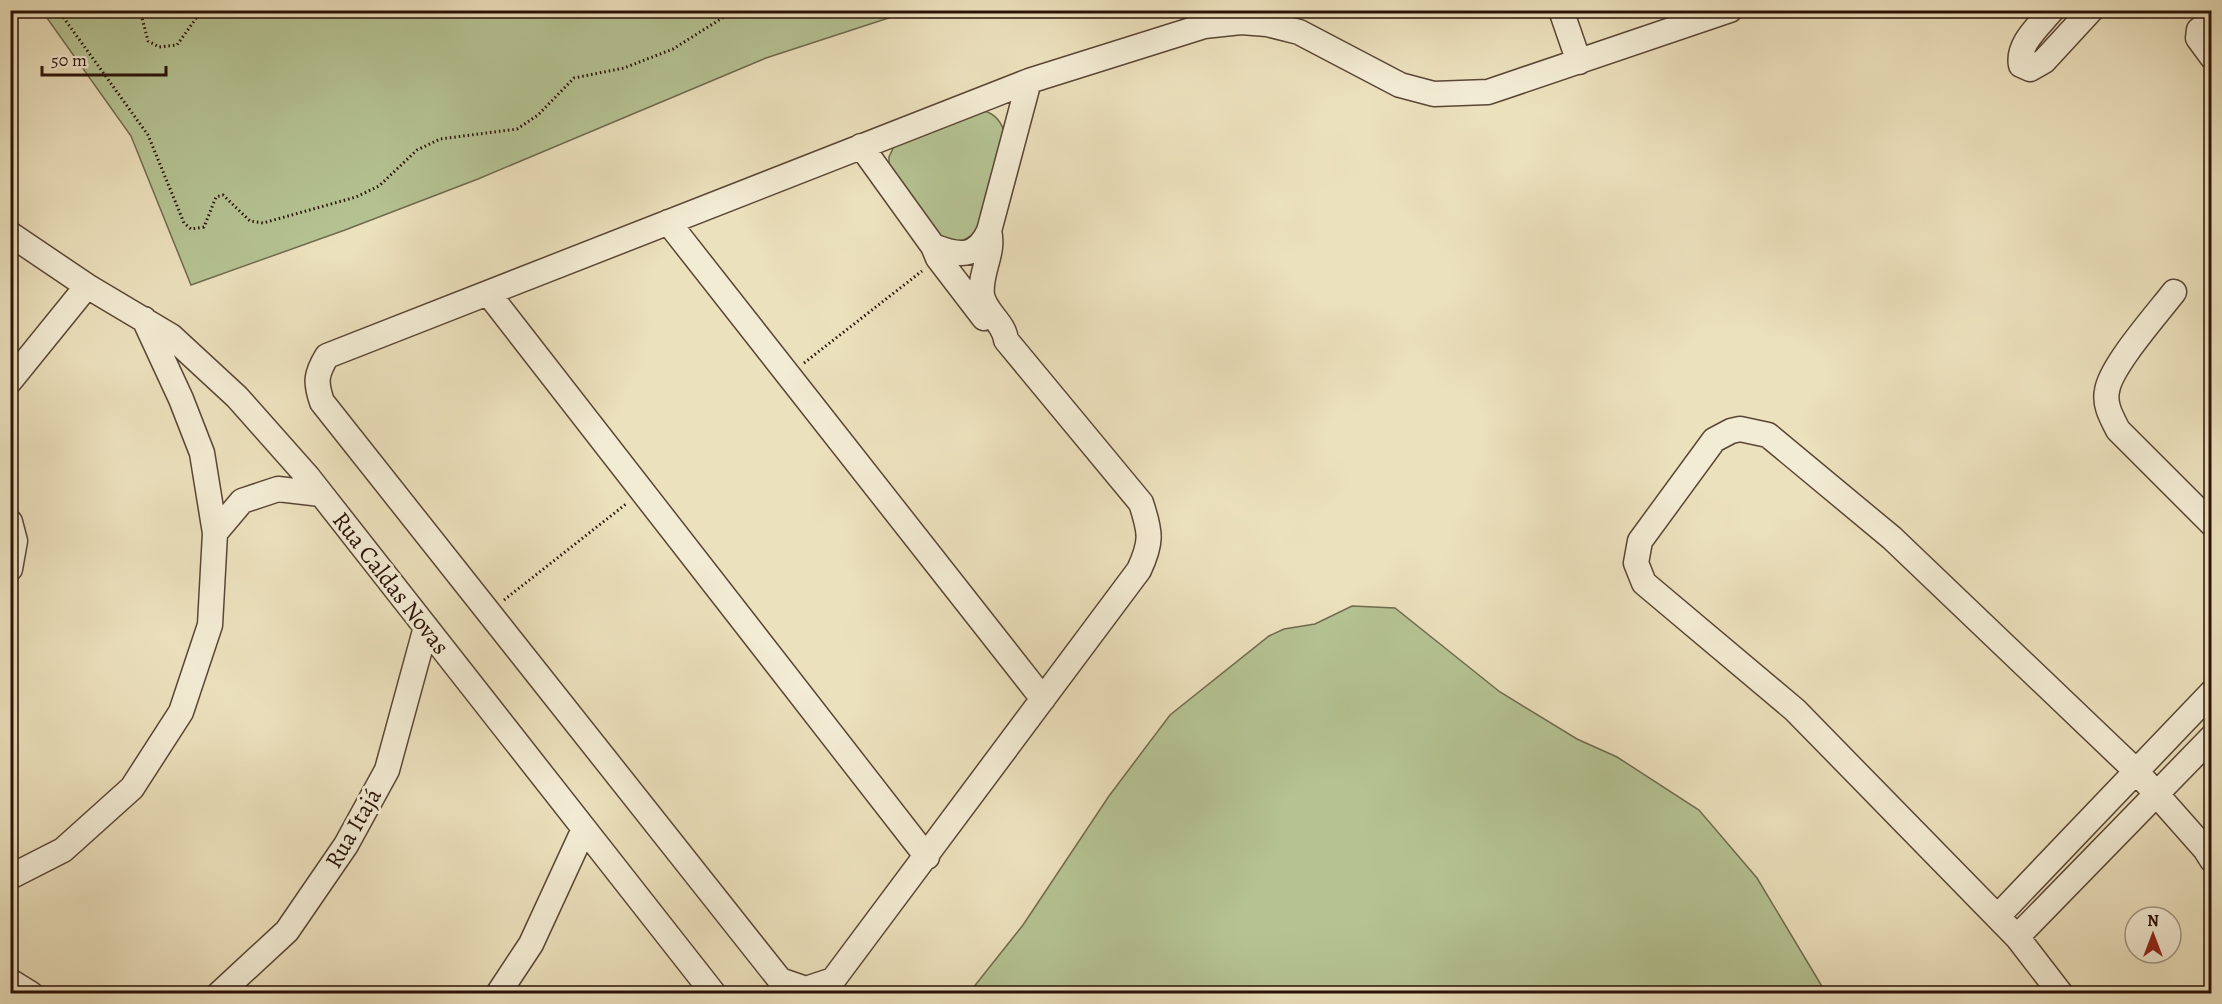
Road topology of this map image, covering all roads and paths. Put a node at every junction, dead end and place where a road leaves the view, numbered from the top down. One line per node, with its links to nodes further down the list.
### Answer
1 (58, 10): 4 (path)
2 (140, 10): 3 (path)
3 (202, 10)
4 (735, 10)
5 (1561, 10): 11 (street)
6 (1730, 10): 11 (street)
7 (2052, 10): 8 (street)
8 (2091, 10)
9 (2211, 20): 10 (street)
10 (2211, 57)
11 (1579, 62): 12 (street)
12 (1029, 81): 13 (street); 15 (street)
13 (861, 146): 14 (street); 17 (street)
14 (668, 222): 20 (street); 23 (street)
15 (989, 231): 17 (street); 22 (street)
16 (10, 234): 18 (street, Rua Caldas Novas)
17 (936, 252): 22 (street); 23 (path)
18 (87, 286): 21 (street, Rua Caldas Novas); 24 (street)
19 (2174, 292): 28 (street)
20 (488, 293): 25 (street); 31 (street)
21 (144, 319): 26 (street, Rua Caldas Novas); 29 (street)
22 (1006, 340): 34 (street)
23 (788, 375): 34 (street)
24 (10, 381)
25 (643, 492): 31 (path); 39 (street)
26 (321, 494): 29 (street); 32 (street, Rua Caldas Novas)
27 (10, 522): 30 (street)
28 (2211, 524)
29 (215, 533): 41 (street)
30 (10, 569)
31 (489, 612): 39 (street)
32 (426, 627): 38 (street, Rua Caldas Novas); 46 (street, Rua Itajá)
33 (2211, 692): 36 (street)
34 (1043, 699): 39 (street)
35 (2211, 737): 37 (street)
36 (2136, 771): 37 (street); 42 (street); 42 (street)
37 (2156, 794): 40 (street); 43 (street)
38 (584, 829): 47 (street); 48 (street, Rua Caldas Novas)
39 (927, 857)
40 (2211, 860)
41 (10, 877)
42 (1998, 916): 43 (street)
43 (2017, 937): 49 (street)
44 (10, 981): 45 (street)
45 (31, 993)
46 (219, 993)
47 (498, 993)
48 (714, 993)
49 (2061, 993)

